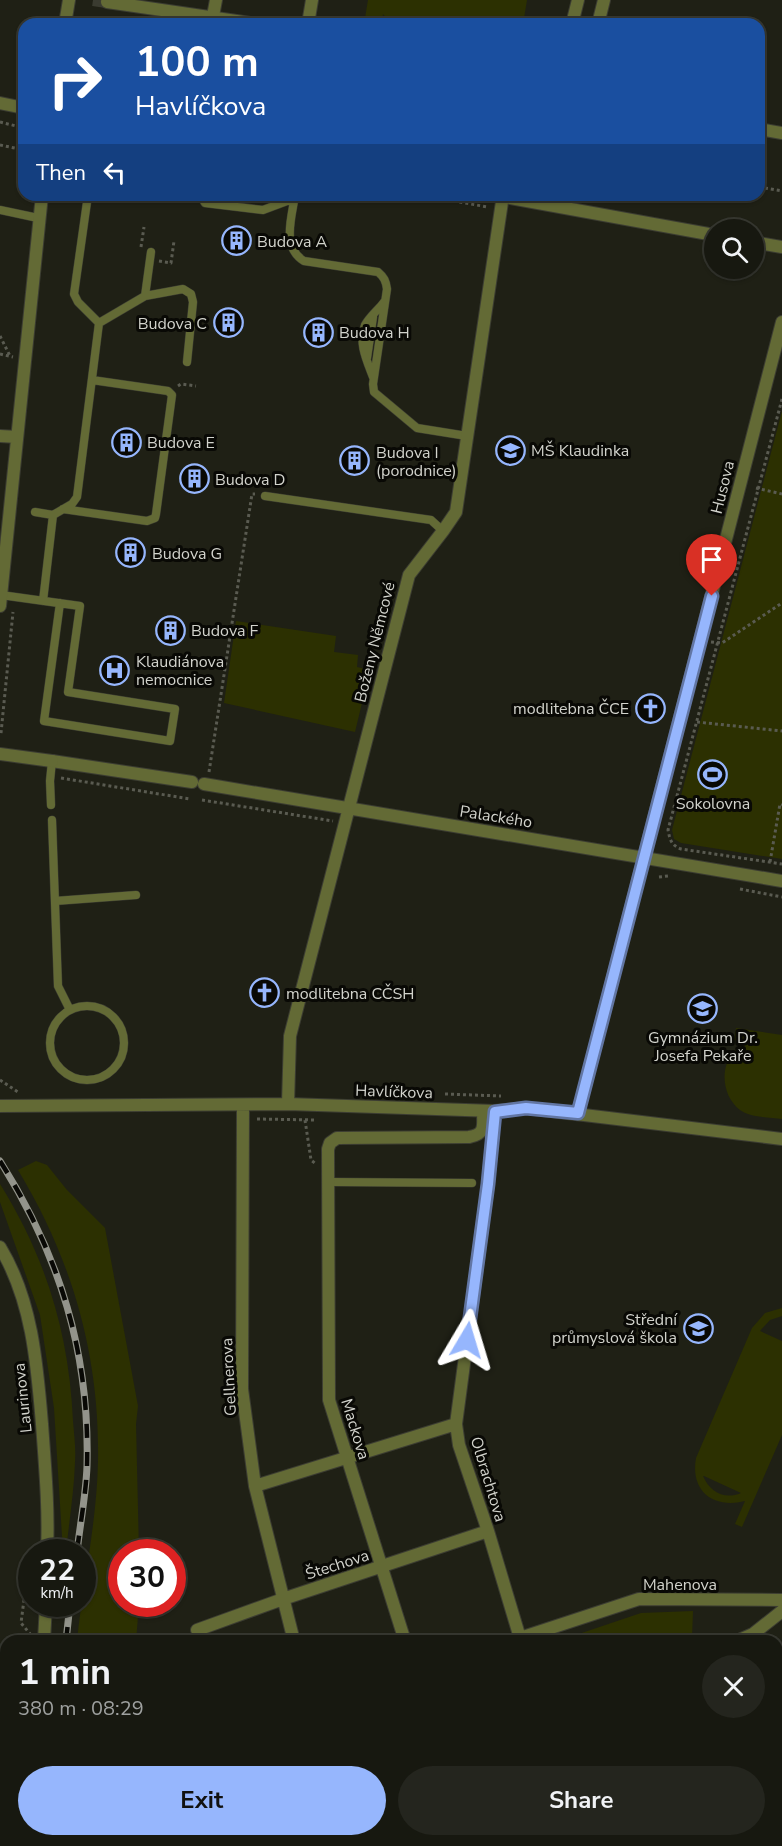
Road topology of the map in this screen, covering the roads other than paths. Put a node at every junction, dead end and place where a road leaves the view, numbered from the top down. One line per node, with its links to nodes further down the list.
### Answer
1 (69, 0): 8 (street)
2 (216, 0): 7 (street)
3 (312, 0): 10 (street)
4 (579, 0): 11 (street)
5 (604, 0): 12 (street)
6 (107, 2): 7 (street)
7 (213, 16): 9 (street)
8 (66, 18)
9 (224, 18)
10 (309, 18)
11 (574, 18)
12 (600, 18)
13 (0, 103): 14 (street)
14 (18, 107)
15 (765, 130): 16 (street)
16 (782, 133)
17 (41, 201): 25 (street)
18 (87, 201): 33 (lane)
19 (204, 201): 20 (lane)
20 (284, 201)
21 (294, 201): 31 (lane)
22 (499, 201): 38 (street, Boženy Němcové)
23 (527, 201): 26 (street)
24 (0, 210): 25 (lane)
25 (38, 218): 39 (street)
26 (704, 233)
27 (764, 244): 28 (street)
28 (782, 247)
29 (150, 256): 30 (lane)
30 (145, 296): 33 (lane); 34 (lane)
31 (385, 301): 35 (lane); 35 (lane)
32 (782, 322): 53 (street, Husova)
33 (99, 323): 36 (lane)
34 (187, 362)
35 (373, 378): 38 (lane)
36 (92, 380): 41 (lane); 41 (lane)
37 (0, 436): 39 (street)
38 (467, 436): 44 (street, Boženy Němcové)
39 (17, 437): 45 (street)
40 (265, 496): 44 (lane)
41 (63, 509): 43 (lane)
42 (35, 513): 43 (lane)
43 (53, 515): 46 (lane)
44 (443, 531): 51 (street, Boženy Němcové)
45 (0, 599): 46 (lane)
46 (43, 601): 47 (lane)
47 (60, 603): 47 (lane)
48 (0, 754): 49 (street, Palackého)
49 (52, 761): 50 (lane); 51 (street, Palackého)
50 (51, 805)
51 (348, 809): 53 (street, Palackého); 59 (street, Boženy Němcové)
52 (52, 820): 56 (lane)
53 (645, 858): 54 (street, Palackého); 62 (street, Husova)
54 (782, 881)
55 (136, 895): 56 (lane)
56 (55, 901): 57 (lane)
57 (70, 1010): 57 (lane)
58 (1, 1104): 60 (street, Havlíčkova)
59 (288, 1104): 60 (street, Havlíčkova); 61 (street, Havlíčkova)
60 (243, 1105): 69 (street, Gellnerova)
61 (489, 1111): 62 (street, Havlíčkova); 64 (street, Mackova); 67 (street, Olbrachtova)
62 (578, 1113): 63 (street, Havlíčkova)
63 (782, 1140)
64 (330, 1182): 65 (lane); 68 (street, Mackova)
65 (472, 1183)
66 (0, 1247): 71 (street, Laurinova)
67 (456, 1424): 68 (street); 70 (street, Olbrachtova)
68 (348, 1459): 69 (street); 72 (street, Mackova)
69 (255, 1486): 73 (street, Gellnerova)
70 (488, 1531): 72 (street, Štechova); 81 (street, Olbrachtova)
71 (47, 1539)
72 (382, 1566): 73 (street, Štechova); 80 (street, Mackova)
73 (283, 1599): 77 (street, Štechova); 79 (street, Gellnerova)
74 (782, 1600): 82 (street, Mahenova)
75 (782, 1611): 83 (street)
76 (43, 1617): 78 (street)
77 (197, 1630)
78 (40, 1635)
79 (292, 1635)
80 (403, 1635)
81 (515, 1635)
82 (531, 1635)
83 (751, 1635)

